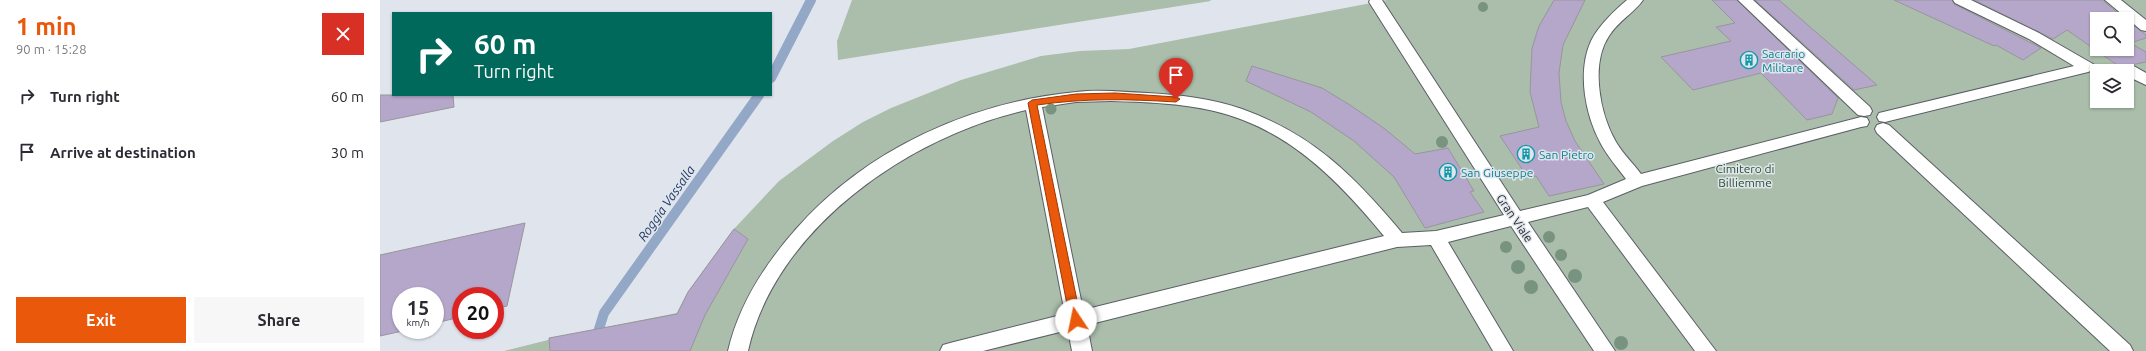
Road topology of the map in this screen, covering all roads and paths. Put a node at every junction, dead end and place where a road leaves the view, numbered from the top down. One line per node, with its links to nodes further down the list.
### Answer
1 (1636, 0): 14 (lane)
2 (1745, 0): 12 (lane)
3 (1960, 0): 7 (lane)
4 (2112, 0): 6 (lane)
5 (1376, 2): 16 (lane, Gran Viale)
6 (2146, 27)
7 (2090, 68)
8 (2090, 71): 13 (lane)
9 (2134, 71): 10 (lane)
10 (2146, 80)
11 (1032, 103): 18 (lane); 19 (lane); 20 (lane)
12 (1863, 116): 13 (lane); 14 (lane)
13 (1884, 123): 26 (lane)
14 (1637, 181): 15 (lane)
15 (1592, 200): 16 (lane); 25 (lane)
16 (1516, 219): 17 (lane); 24 (lane, Gran Viale)
17 (1436, 238): 18 (lane); 23 (lane)
18 (1397, 240): 19 (lane)
19 (1076, 320): 21 (lane); 22 (lane)
20 (738, 351)
21 (950, 351)
22 (1082, 351)
23 (1503, 351)
24 (1605, 351)
25 (1706, 351)
26 (2123, 351)

